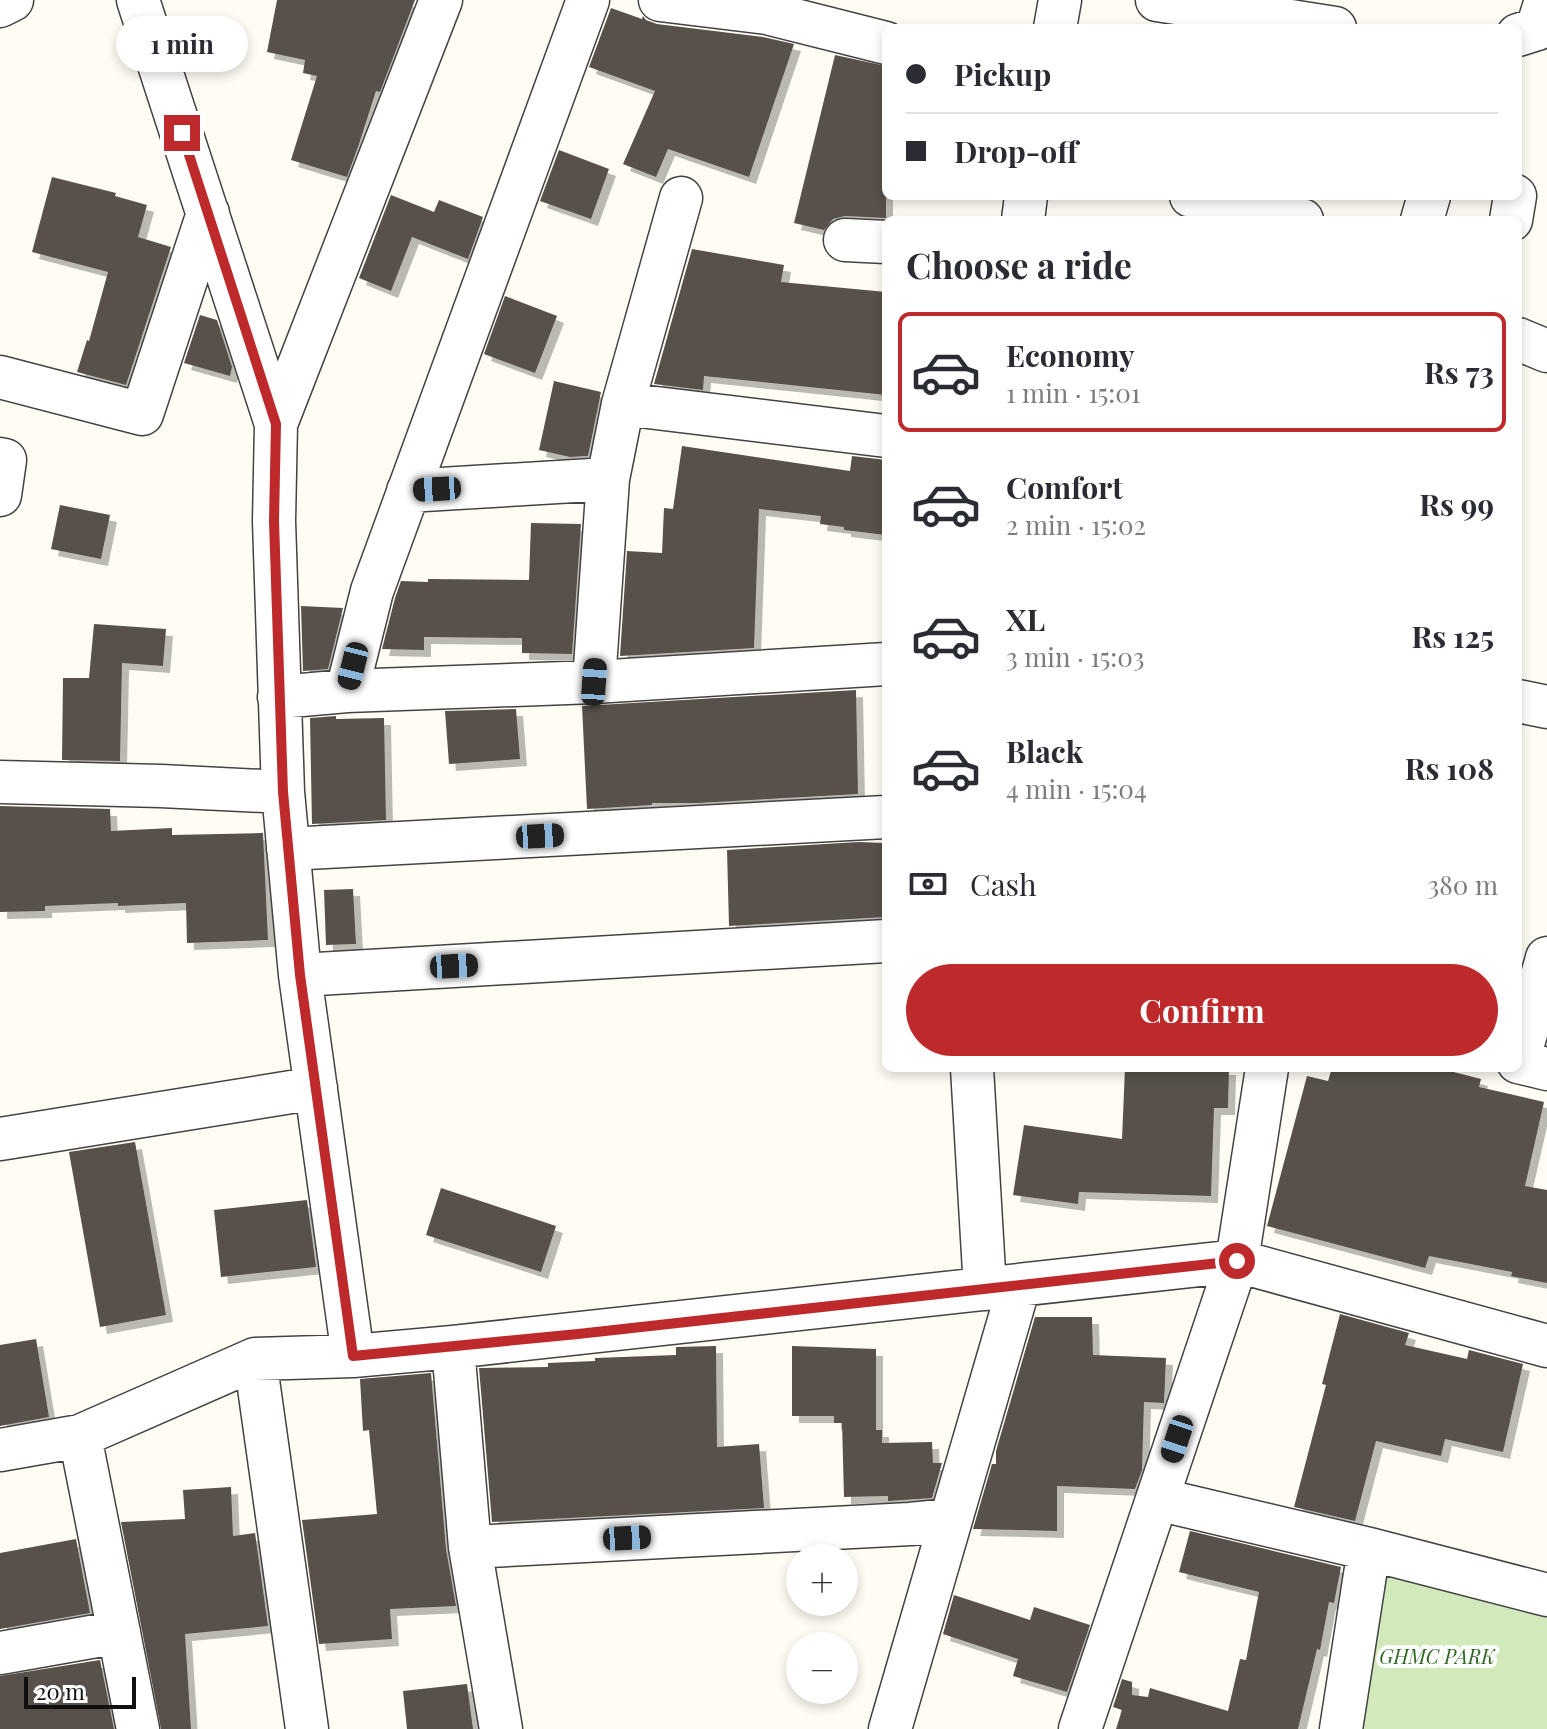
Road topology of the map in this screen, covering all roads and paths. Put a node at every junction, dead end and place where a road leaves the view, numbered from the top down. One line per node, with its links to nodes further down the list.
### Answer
1 (12, 0): 9 (street)
2 (138, 0): 16 (street)
3 (441, 0): 24 (street)
4 (588, 0): 28 (street)
5 (660, 0): 13 (street)
6 (1060, 0): 10 (street)
7 (1157, 0): 11 (street)
8 (1546, 0): 12 (street)
9 (0, 6)
10 (1056, 24)
11 (1310, 24)
12 (1522, 34)
13 (882, 42)
14 (681, 198): 23 (street)
15 (1210, 200): 17 (street)
16 (208, 213): 22 (street); 24 (street)
17 (1284, 216)
18 (845, 240): 19 (street)
19 (882, 242)
20 (1522, 341): 21 (street)
21 (1547, 351)
22 (0, 377)
23 (623, 404): 25 (street); 27 (street)
24 (276, 424): 33 (street)
25 (882, 436)
26 (0, 459): 29 (street)
27 (608, 479): 28 (street); 31 (street)
28 (408, 491): 32 (street)
29 (0, 495)
30 (882, 664): 31 (street)
31 (594, 682): 32 (street)
32 (347, 691): 33 (street)
33 (279, 697): 37 (street)
34 (1522, 702): 35 (street)
35 (1547, 707)
36 (0, 782): 37 (street)
37 (283, 792): 39 (street)
38 (882, 817): 39 (street)
39 (288, 849): 42 (street)
40 (882, 941): 42 (street)
41 (1547, 958): 43 (street)
42 (300, 975): 48 (street)
43 (1522, 1048)
44 (1522, 1063): 45 (street)
45 (1547, 1069)
46 (973, 1072): 51 (street)
47 (1266, 1072): 50 (street)
48 (316, 1088): 49 (street); 54 (street)
49 (0, 1139)
50 (1237, 1261): 51 (street); 52 (street); 58 (street)
51 (1002, 1288): 53 (street); 59 (street)
52 (1547, 1346)
53 (453, 1347): 54 (street); 60 (street)
54 (353, 1356): 55 (street)
55 (255, 1359): 56 (street); 66 (street)
56 (80, 1436): 57 (street); 63 (street)
57 (0, 1450)
58 (1157, 1499): 61 (street); 69 (street)
59 (951, 1520): 60 (street); 68 (street)
60 (470, 1547): 67 (street)
61 (1369, 1549): 62 (street); 70 (street)
62 (1547, 1595)
63 (119, 1632): 64 (street); 65 (street)
64 (0, 1653)
65 (138, 1729)
66 (307, 1729)
67 (501, 1729)
68 (890, 1729)
69 (1080, 1729)
70 (1341, 1729)

